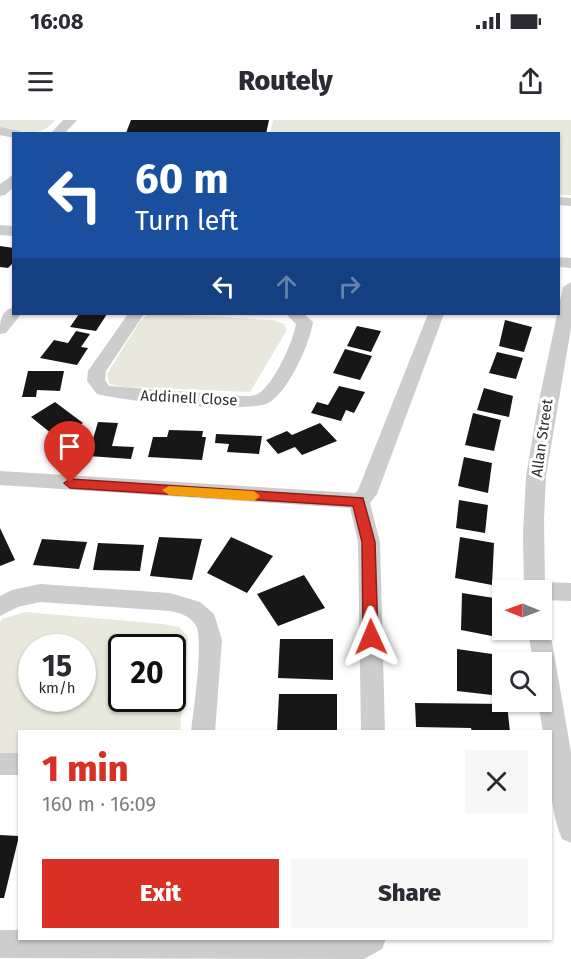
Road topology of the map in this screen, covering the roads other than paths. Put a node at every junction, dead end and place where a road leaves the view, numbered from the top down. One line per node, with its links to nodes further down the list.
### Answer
1 (70, 120): 2 (street)
2 (58, 132)
3 (12, 180): 4 (street)
4 (0, 192)
5 (571, 287): 13 (street, Allan Street)
6 (12, 314): 10 (street)
7 (135, 315): 8 (street, Addinell Close)
8 (295, 315)
9 (436, 315): 12 (street)
10 (0, 329)
11 (0, 478): 12 (street)
12 (359, 501): 19 (street)
13 (534, 580)
14 (552, 591): 15 (street)
15 (571, 592)
16 (0, 607): 18 (street)
17 (539, 640): 20 (street)
18 (203, 730)
19 (373, 730)
20 (550, 730)
21 (552, 742): 24 (street)
22 (0, 764): 23 (street)
23 (18, 764)
24 (556, 774): 25 (street)
25 (571, 830)
26 (370, 940): 27 (street)
27 (0, 944)

